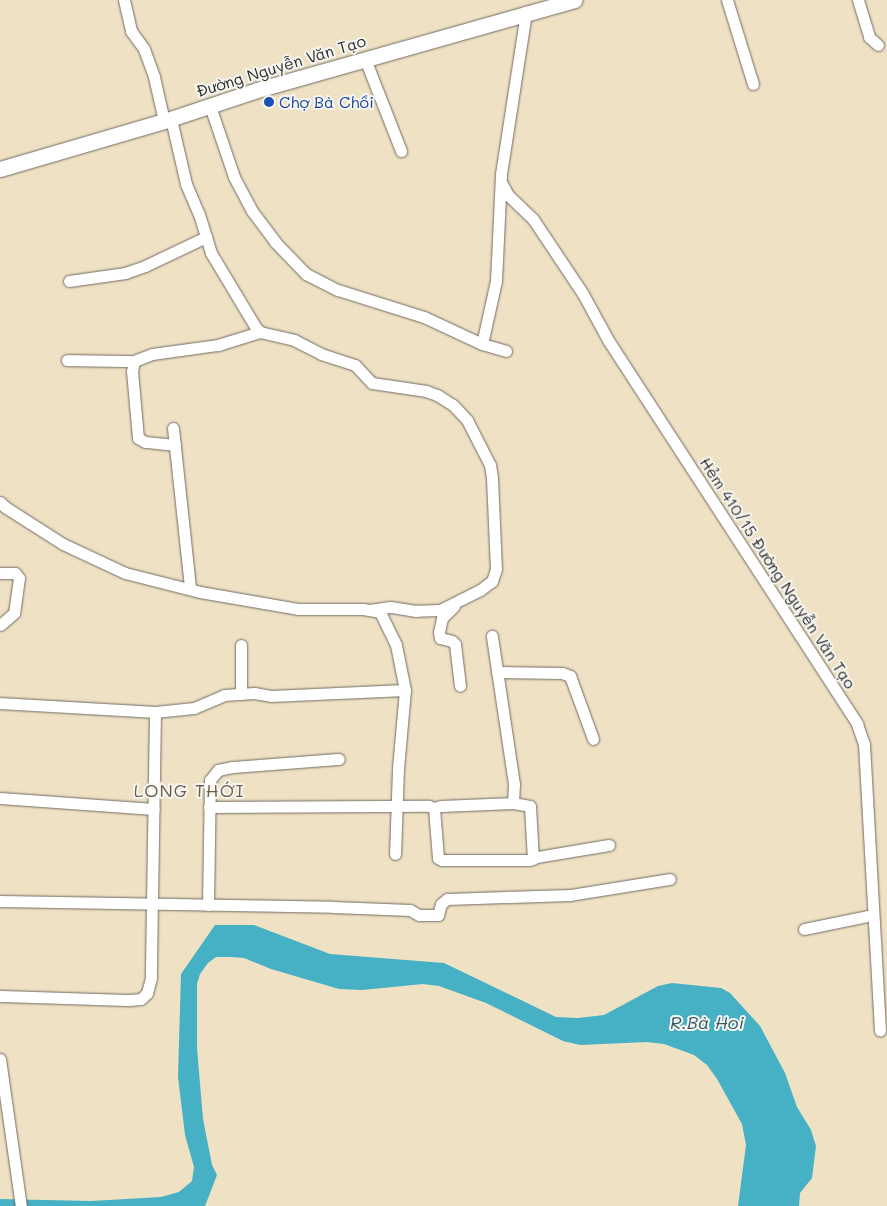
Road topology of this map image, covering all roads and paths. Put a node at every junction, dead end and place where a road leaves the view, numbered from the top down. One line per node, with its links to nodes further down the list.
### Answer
1 (124, 0): 11 (street)
2 (574, 0): 5 (main road, Đường Nguyễn Văn Tạo)
3 (727, 0): 9 (street)
4 (858, 0): 7 (street)
5 (556, 2): 6 (main road, Đường Nguyễn Văn Tạo)
6 (526, 12): 8 (main road, Đường Nguyễn Văn Tạo); 14 (street)
7 (878, 45)
8 (365, 59): 10 (main road, Đường Nguyễn Văn Tạo); 12 (street)
9 (753, 84)
10 (210, 106): 11 (main road, Đường Nguyễn Văn Tạo); 18 (street)
11 (168, 120): 13 (main road, Đường Nguyễn Văn Tạo); 15 (street)
12 (401, 151)
13 (0, 169)
14 (502, 184): 18 (street); 53 (street, Hẻm 410/15 Đường Nguyễn Văn Tạo)
15 (206, 237): 16 (street); 17 (street)
16 (69, 281)
17 (260, 332): 21 (street); 27 (street)
18 (482, 344): 19 (street)
19 (506, 351)
20 (67, 360): 21 (street)
21 (134, 361): 23 (street)
22 (173, 428): 23 (street)
23 (175, 444): 26 (street)
24 (0, 502): 26 (street)
25 (0, 573): 29 (street)
26 (190, 588): 28 (street)
27 (458, 602): 28 (street); 33 (street)
28 (369, 610): 34 (street)
29 (0, 625)
30 (492, 636): 32 (street)
31 (241, 645): 35 (street)
32 (497, 672): 38 (street); 41 (street)
33 (460, 686)
34 (406, 690): 35 (street); 42 (street)
35 (241, 694): 37 (street)
36 (0, 703): 37 (street)
37 (155, 712): 44 (street)
38 (593, 739)
39 (339, 759): 43 (street)
40 (0, 798): 44 (street)
41 (513, 803): 45 (street); 48 (street)
42 (397, 806): 43 (street); 45 (street); 47 (street)
43 (210, 807): 52 (street)
44 (154, 808): 51 (street)
45 (434, 808): 48 (street)
46 (609, 845): 48 (street)
47 (395, 854)
48 (532, 859)
49 (670, 879): 52 (street)
50 (0, 901): 51 (street)
51 (152, 905): 52 (street); 55 (street)
52 (208, 905)
53 (873, 915): 54 (street); 56 (street, Hẻm 410/15 Đường Nguyễn Văn Tạo)
54 (804, 929)
55 (0, 996)
56 (880, 1031)
57 (0, 1059): 58 (street)
58 (20, 1200)

